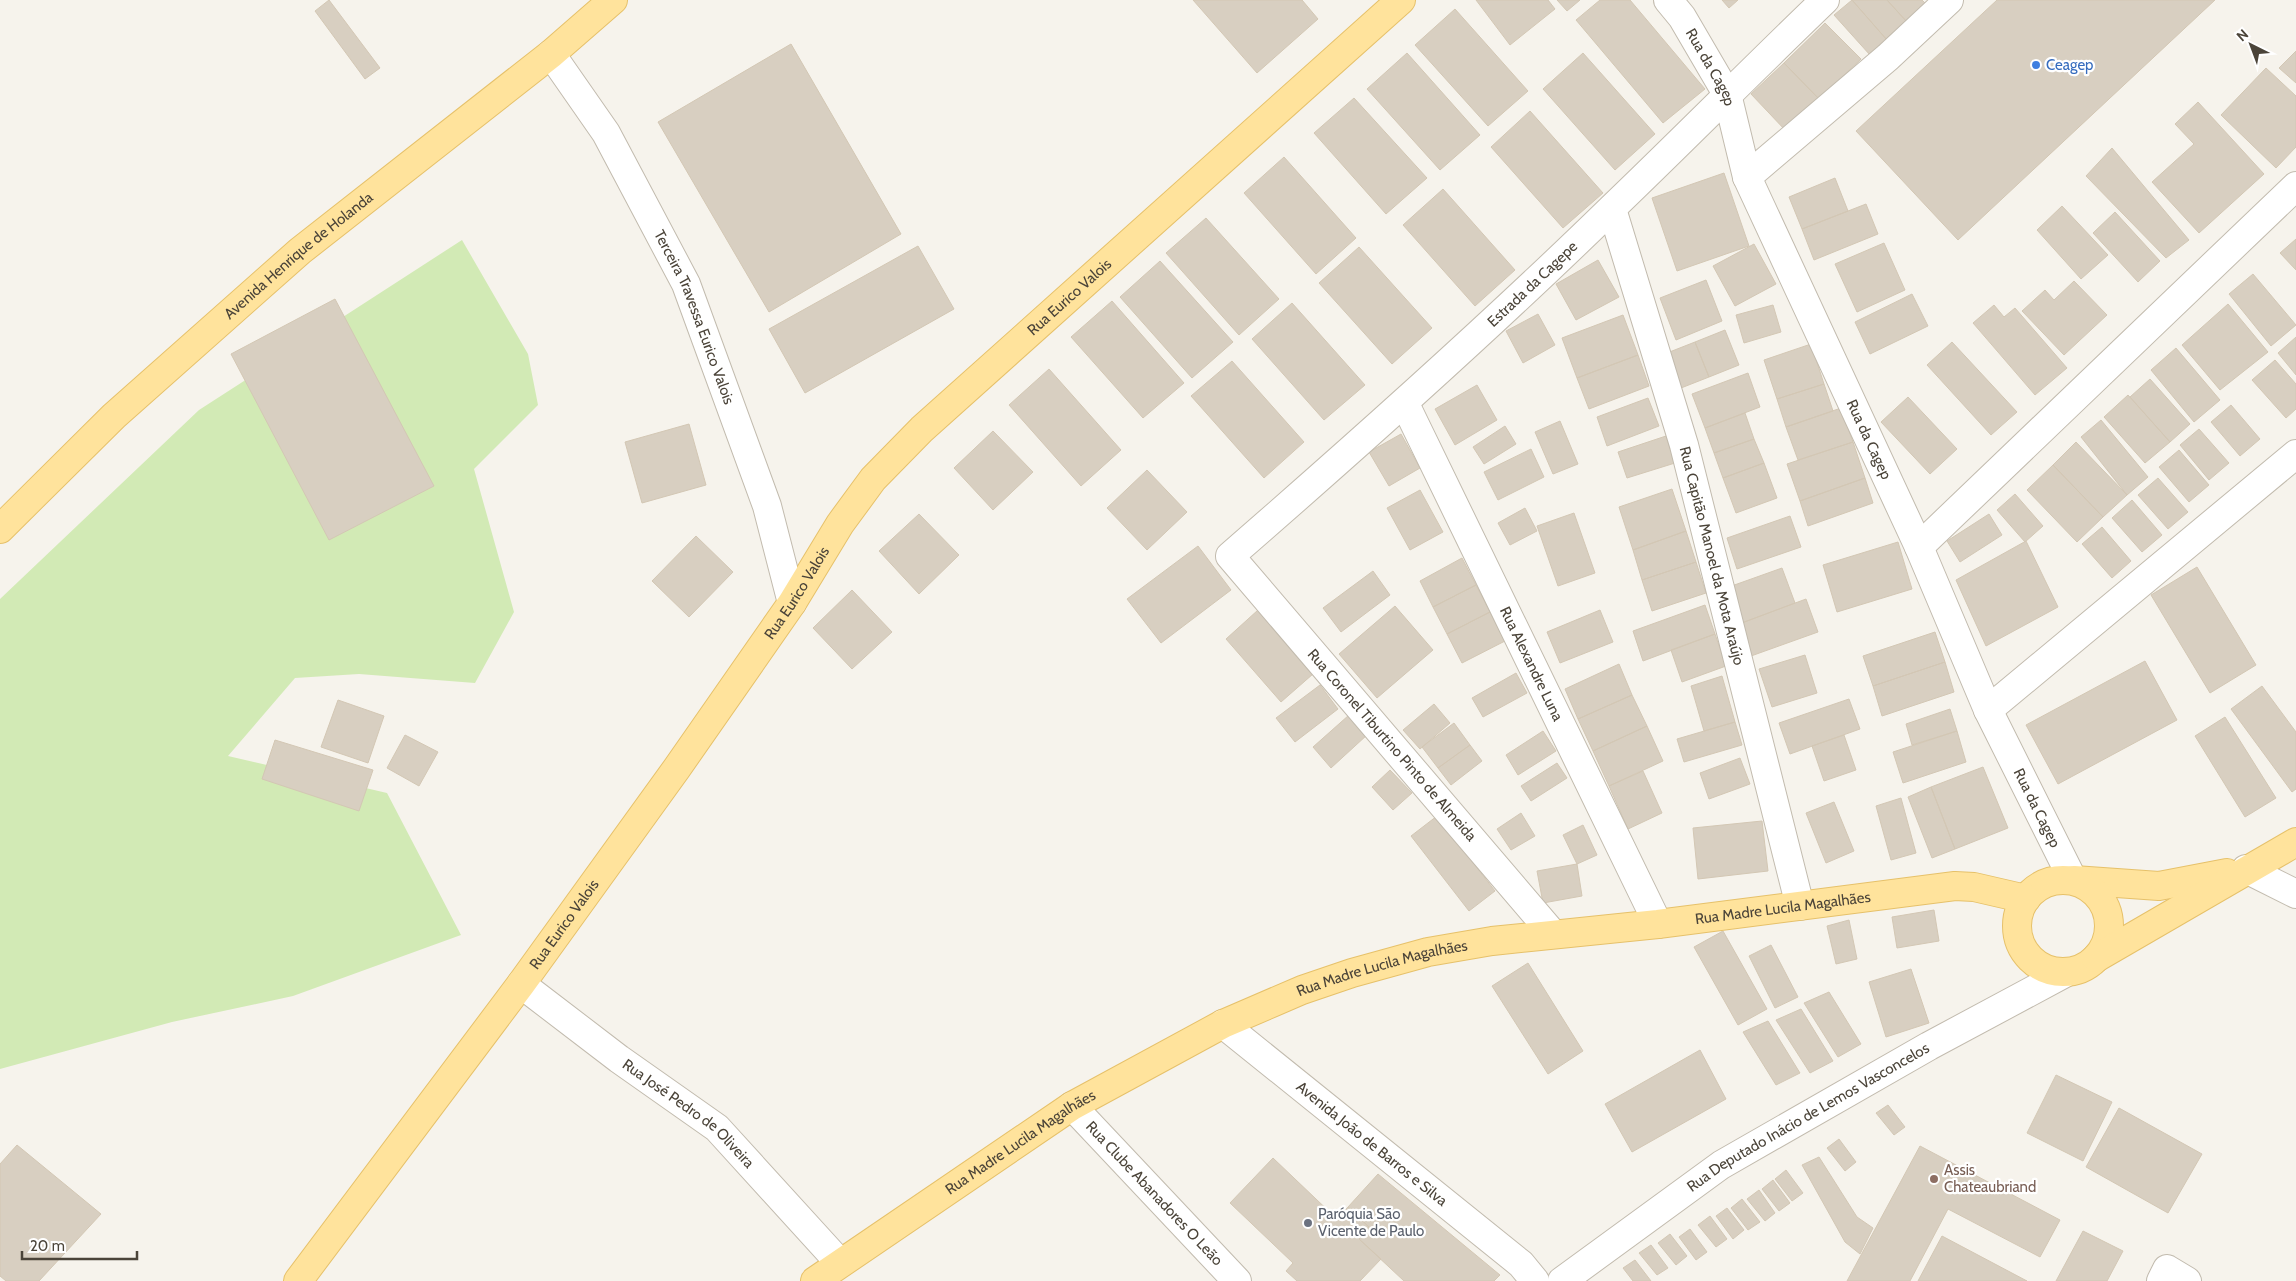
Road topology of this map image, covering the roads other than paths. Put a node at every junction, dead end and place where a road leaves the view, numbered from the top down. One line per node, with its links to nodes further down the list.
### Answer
1 (613, 0): 6 (main road, Avenida Henrique de Holanda)
2 (1402, 0): 16 (main road, Rua Eurico Valois)
3 (1668, 0): 7 (street, Rua da Cagep)
4 (1825, 0): 7 (street, Estrada da Cagepe)
5 (1950, 0): 8 (street)
6 (551, 54): 13 (main road, Avenida Henrique de Holanda); 16 (street, Terceira Travessa Eurico Valois)
7 (1727, 94): 8 (street, Rua da Cagep); 10 (street, Estrada da Cagepe)
8 (1748, 178): 14 (street, Rua da Cagep)
9 (2296, 186): 14 (street)
10 (1612, 209): 11 (street, Estrada da Cagepe); 23 (street, Rua Capitão Manoel da Mota Araújo)
11 (1405, 404): 15 (street, Estrada da Cagepe); 24 (street, Rua Alexandre Luna)
12 (2296, 454): 17 (street)
13 (0, 528)
14 (1919, 547): 17 (street, Rua da Cagep)
15 (1230, 556): 25 (street, Rua Coronel Tiburtino Pinto de Almeida)
16 (792, 603): 28 (main road, Rua Eurico Valois)
17 (1988, 710): 20 (street, Rua da Cagep)
18 (2296, 842): 19 (main road)
19 (2246, 869): 20 (main road); 21 (street); 26 (main road)
20 (2073, 880): 22 (main road); 26 (main road)
21 (2296, 894)
22 (2026, 899): 23 (main road, Rua Madre Lucila Magalhães); 27 (main road)
23 (1800, 906): 24 (main road, Rua Madre Lucila Magalhães)
24 (1658, 924): 25 (main road, Rua Madre Lucila Magalhães)
25 (1554, 934): 29 (main road, Rua Madre Lucila Magalhães)
26 (2096, 958): 27 (main road)
27 (2067, 972): 33 (street, Rua Deputado Inácio de Lemos Vasconcelos)
28 (521, 984): 31 (street, Rua José Pedro de Oliveira); 34 (main road, Rua Eurico Valois)
29 (1223, 1024): 30 (main road, Rua Madre Lucila Magalhães); 32 (street, Avenida João de Barros e Silva)
30 (1072, 1106): 31 (main road, Rua Madre Lucila Magalhães); 36 (street, Rua Clube Abanadores O Leão)
31 (840, 1262): 35 (main road, Rua Madre Lucila Magalhães)
32 (1528, 1273): 33 (street, Avenida João de Barros e Silva)
33 (1569, 1279)
34 (298, 1281)
35 (815, 1281)
36 (1238, 1281)

